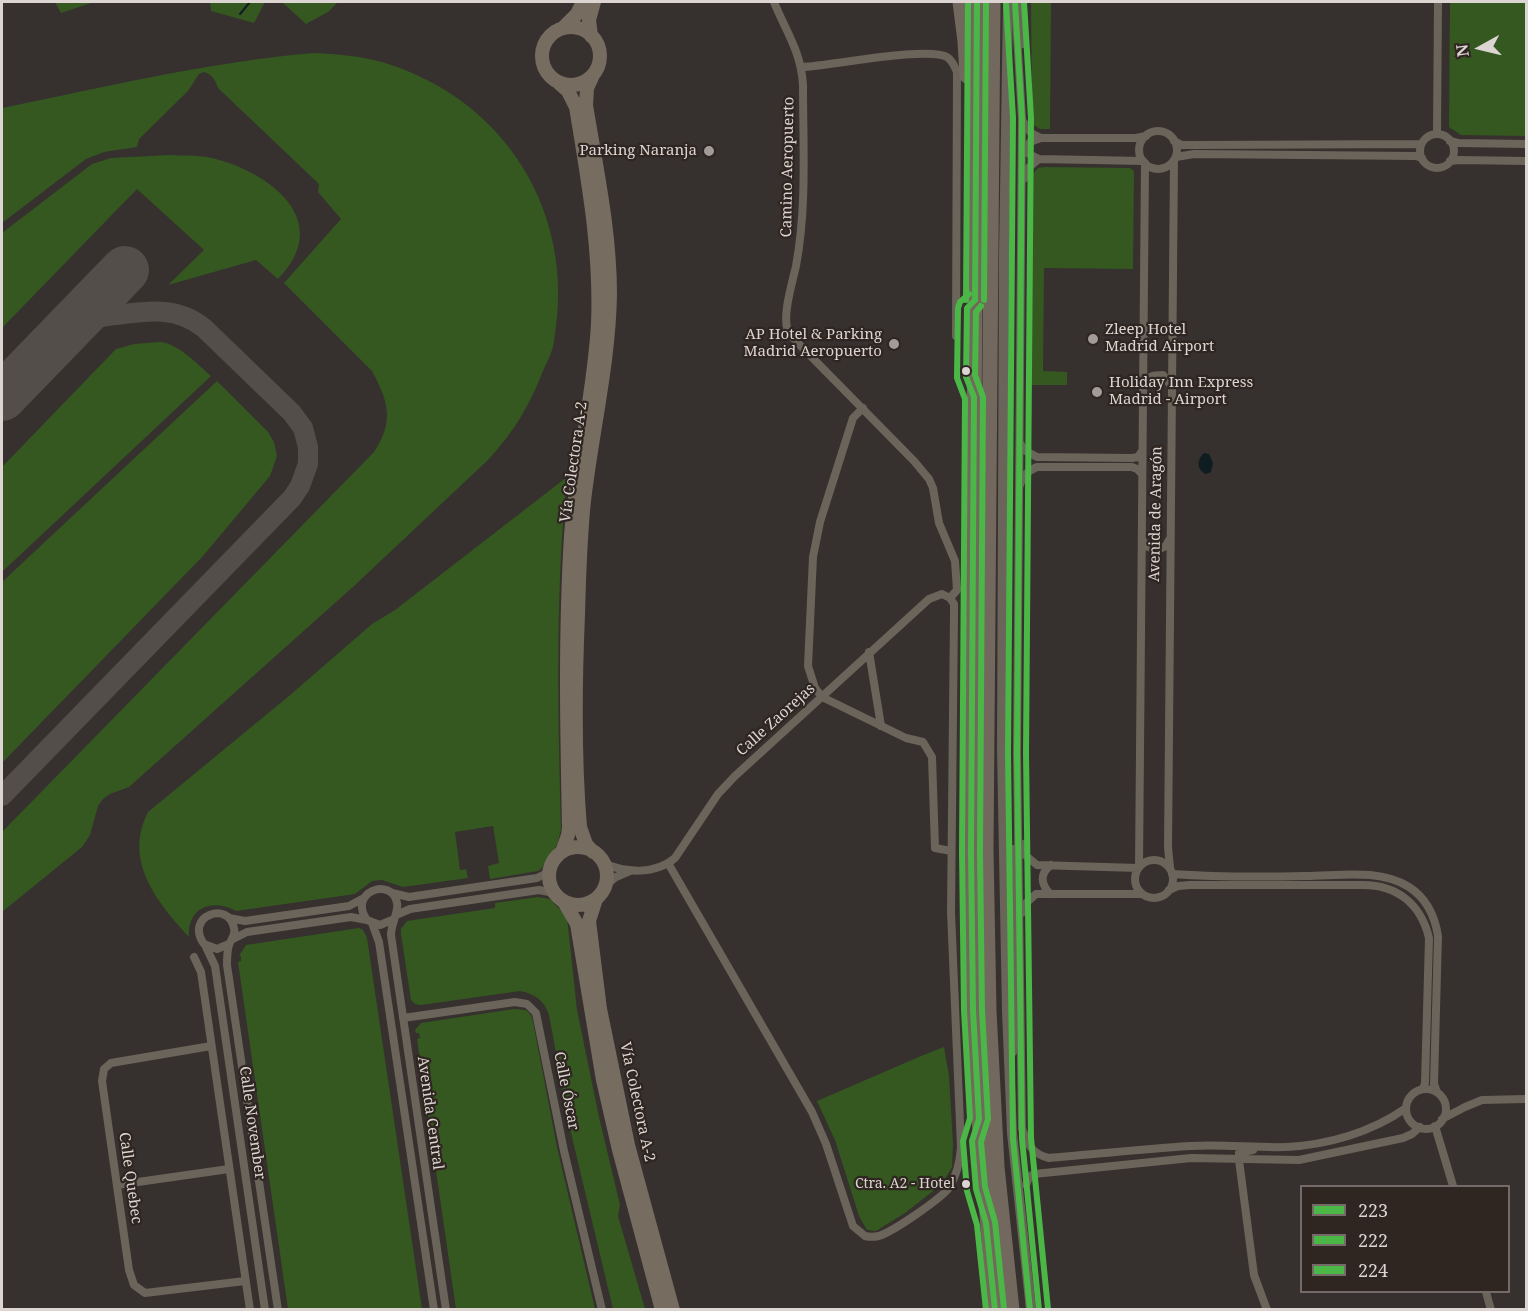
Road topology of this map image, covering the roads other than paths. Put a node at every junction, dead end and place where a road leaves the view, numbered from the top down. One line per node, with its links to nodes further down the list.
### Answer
1 (583, 2): 11 (main road)
2 (594, 2): 12 (main road)
3 (774, 2): 13 (street, Camino Aeropuerto)
4 (959, 2): 32 (highway)
5 (977, 2): 32 (highway)
6 (993, 2): 102 (highway)
7 (1008, 2): 84 (street)
8 (1015, 2): 16 (street)
9 (1022, 2): 16 (street)
10 (1438, 2): 18 (street)
11 (563, 28): 12 (main road); 15 (main road)
12 (591, 36): 14 (main road)
13 (802, 67): 33 (street); 36 (street, Camino Aeropuerto)
14 (592, 75): 15 (main road); 51 (main road, Vía Colectora A-2)
15 (559, 83): 50 (main road, Vía Colectora A-2)
16 (1021, 87): 17 (street)
17 (1022, 118): 20 (street); 31 (street)
18 (1437, 134): 22 (street); 23 (street)
19 (1146, 136): 20 (street); 21 (street); 30 (street)
20 (1041, 138): 27 (street)
21 (1174, 141): 23 (street); 25 (street)
22 (1450, 141): 24 (street); 28 (street)
23 (1422, 144): 26 (street)
24 (1527, 144)
25 (1175, 158): 26 (street); 30 (street); 35 (street, Avenida de Aragón)
26 (1422, 158): 28 (street)
27 (1039, 159): 30 (street); 31 (street)
28 (1450, 161): 29 (street)
29 (1527, 161)
30 (1144, 162): 34 (street, Avenida de Aragón)
31 (1021, 188): 37 (street)
32 (975, 256): 101 (highway)
33 (956, 336)
34 (1143, 385): 35 (street); 38 (street, Avenida de Aragón)
35 (1173, 390): 41 (street, Avenida de Aragón)
36 (863, 408): 43 (street, Camino Aeropuerto); 45 (street)
37 (1019, 442): 38 (street); 40 (street)
38 (1142, 452): 39 (street, Avenida de Aragón)
39 (1142, 474): 40 (street); 42 (street, Avenida de Aragón)
40 (1019, 492): 47 (street)
41 (1170, 537): 42 (street); 56 (street, Avenida de Aragón)
42 (1143, 540): 54 (street, Avenida de Aragón)
43 (950, 598): 44 (street, Calle Zaorejas); 49 (street, Camino Aeropuerto)
44 (869, 652): 45 (street, Calle Zaorejas); 46 (street)
45 (822, 696): 46 (street); 52 (street, Calle Zaorejas)
46 (881, 726): 49 (street)
47 (1017, 753): 48 (street); 84 (street)
48 (1018, 805): 53 (street); 69 (street)
49 (951, 851): 52 (street, Camino Aeropuerto)
50 (562, 852): 51 (main road); 57 (main road)
51 (598, 857): 55 (street); 58 (main road)
52 (668, 864): 55 (street)
53 (1051, 865): 54 (street); 61 (street)
54 (1139, 867): 56 (street); 62 (street)
55 (630, 871): 58 (street)
56 (1171, 871): 59 (street); 76 (street)
57 (549, 872): 60 (street); 63 (main road)
58 (605, 886): 65 (main road)
59 (1170, 890): 62 (street); 75 (street)
60 (392, 893): 64 (street); 66 (street)
61 (1050, 894): 62 (street); 69 (street)
62 (1142, 894)
63 (559, 897): 65 (main road); 66 (street); 99 (main road, Vía Colectora A-2)
64 (364, 898): 67 (street); 68 (street)
65 (596, 898): 100 (main road, Vía Colectora A-2)
66 (394, 917): 68 (street); 73 (street, Avenida Central)
67 (229, 918): 70 (street); 71 (street)
68 (369, 921): 70 (street); 96 (street, Avenida Central)
69 (1020, 928): 84 (street)
70 (231, 942): 71 (street); 95 (street, Calle November)
71 (204, 944): 94 (street, Calle November)
72 (194, 957): 74 (street, Calle November)
73 (403, 1018): 97 (street, Avenida Central); 98 (street, Calle Óscar)
74 (211, 1046): 87 (street, Calle November); 88 (street, Calle Quebec)
75 (1423, 1089): 76 (street); 80 (street)
76 (1437, 1092): 78 (street)
77 (1527, 1099): 79 (street)
78 (1443, 1101): 79 (street); 81 (street)
79 (1465, 1107): 81 (street)
80 (1406, 1108): 83 (street); 85 (street)
81 (1442, 1119): 82 (street)
82 (1435, 1126): 83 (street); 90 (street)
83 (1420, 1127): 86 (street)
84 (1017, 1131): 85 (street); 103 (street)
85 (1269, 1147): 86 (street)
86 (1239, 1160): 89 (street); 104 (street)
87 (229, 1169): 88 (street); 91 (street, Calle November)
88 (117, 1185): 91 (street, Calle Quebec)
89 (1026, 1185)
90 (1453, 1185)
91 (246, 1281): 93 (street, Calle November)
92 (1486, 1293): 105 (street)
93 (250, 1310)
94 (266, 1310)
95 (278, 1310)
96 (434, 1310)
97 (446, 1310)
98 (602, 1310)
99 (662, 1310)
100 (673, 1310)
101 (995, 1310)
102 (1012, 1310)
103 (1031, 1310)
104 (1267, 1310)
105 (1491, 1310)

